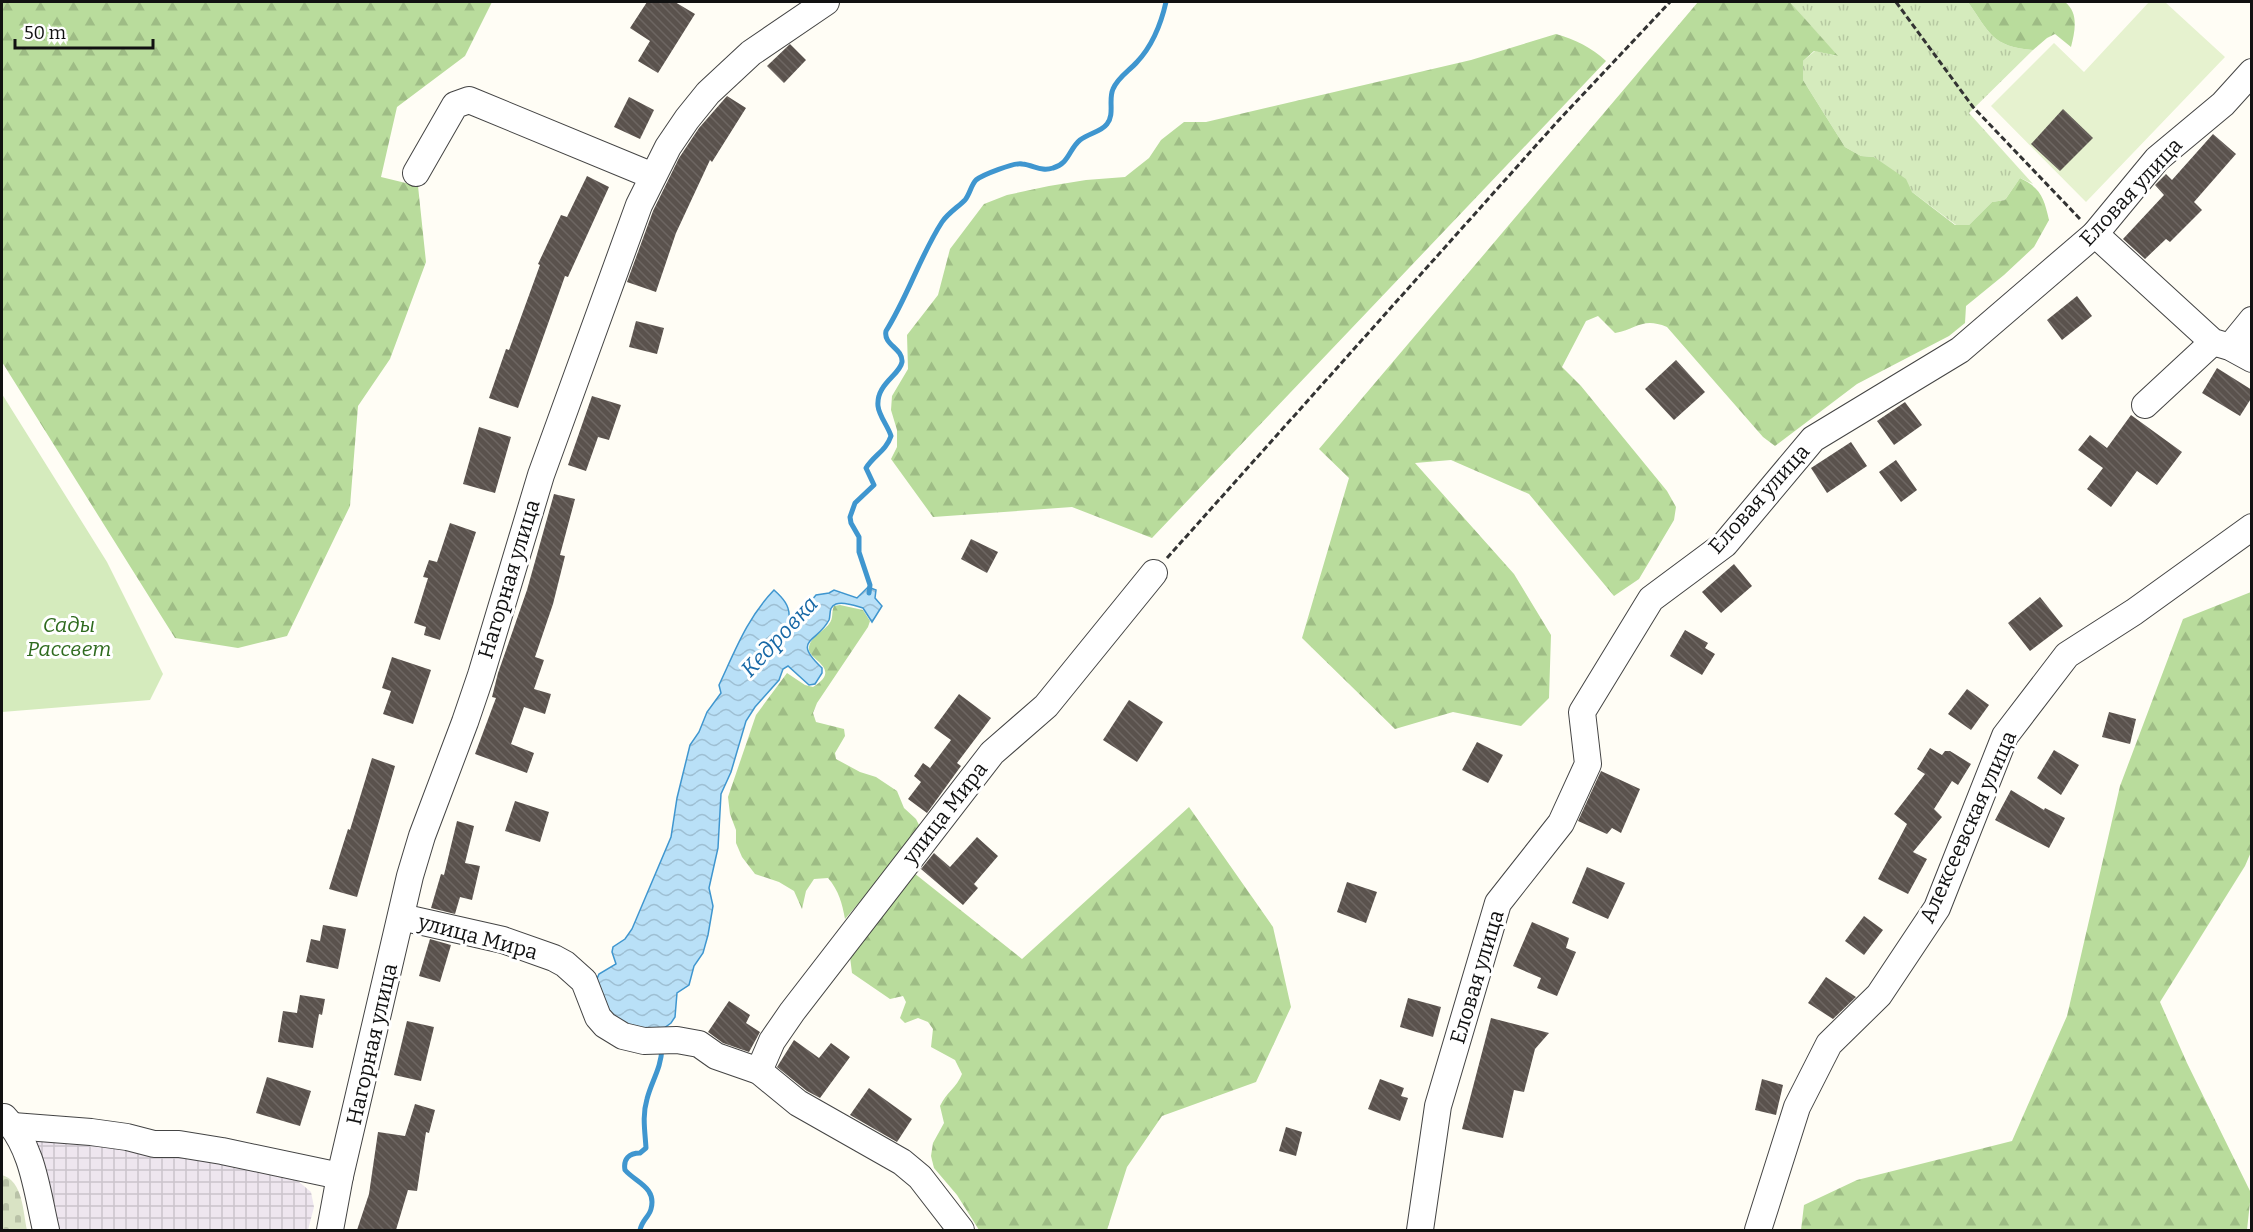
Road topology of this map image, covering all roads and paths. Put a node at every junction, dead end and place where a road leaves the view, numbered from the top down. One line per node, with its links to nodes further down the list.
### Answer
1 (826, 2): 6 (street, Нагорная улица)
2 (1670, 2): 12 (path)
3 (1896, 2): 7 (path)
4 (2252, 72): 7 (street, Еловая улица)
5 (416, 173): 6 (street)
6 (653, 176): 13 (street, Нагорная улица)
7 (2095, 234): 9 (street); 20 (street, Еловая улица)
8 (2252, 320): 9 (street)
9 (2232, 349): 10 (street)
10 (2145, 405)
11 (2252, 527): 21 (street, Алексеевская улица)
12 (1154, 573): 14 (street, улица Мира)
13 (401, 917): 14 (street, улица Мира); 16 (street, Нагорная улица)
14 (759, 1071): 19 (street, улица Мира)
15 (7, 1120): 16 (street); 17 (street)
16 (340, 1176): 18 (street, Нагорная улица)
17 (46, 1230)
18 (330, 1230)
19 (961, 1230)
20 (1420, 1230)
21 (1758, 1230)

